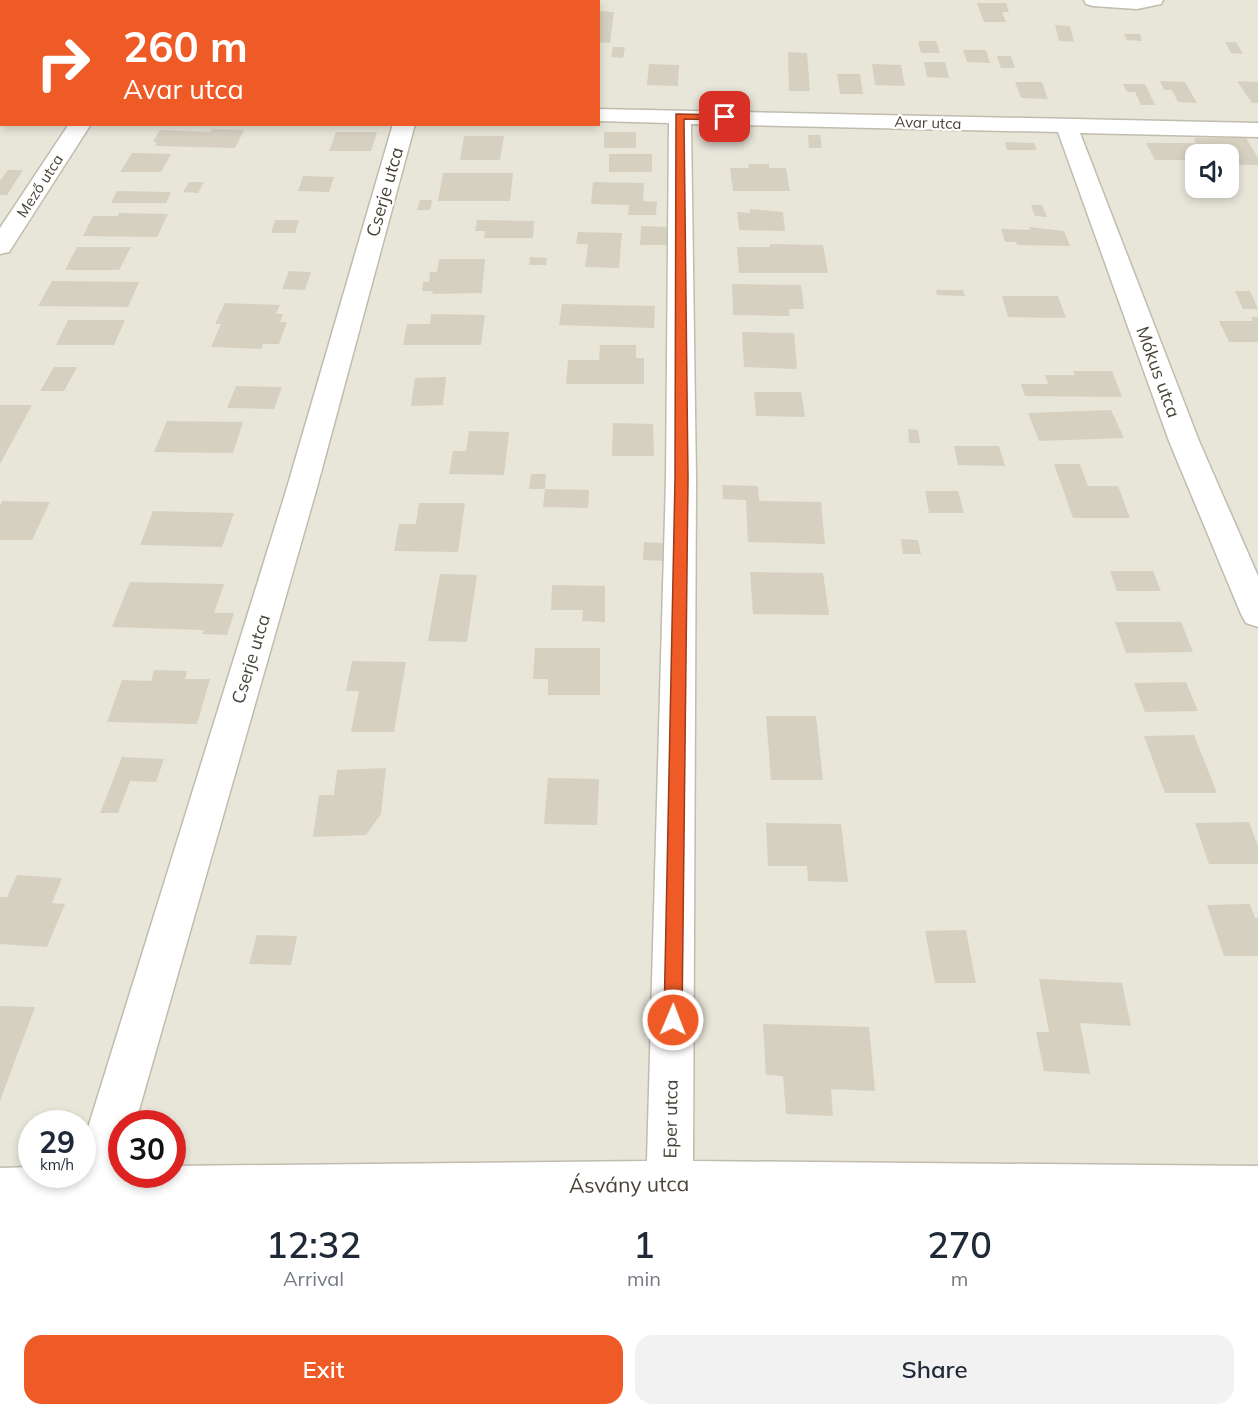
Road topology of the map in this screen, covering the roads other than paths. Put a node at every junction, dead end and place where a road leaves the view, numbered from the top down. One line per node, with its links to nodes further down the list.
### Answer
1 (1094, 0): 2 (street)
2 (1154, 0)
3 (600, 115): 4 (street, Avar utca)
4 (680, 116): 7 (street, Avar utca); 13 (street, Eper utca)
5 (79, 126): 9 (street, Mező utca)
6 (403, 126): 12 (street, Cserje utca)
7 (1067, 126): 8 (street, Avar utca); 10 (street, Mókus utca)
8 (1258, 130)
9 (0, 247)
10 (1258, 614)
11 (1258, 1190): 13 (street, Ásvány utca)
12 (92, 1192): 13 (street, Ásvány utca); 14 (street, Ásvány utca)
13 (700, 1192)
14 (17, 1196)

